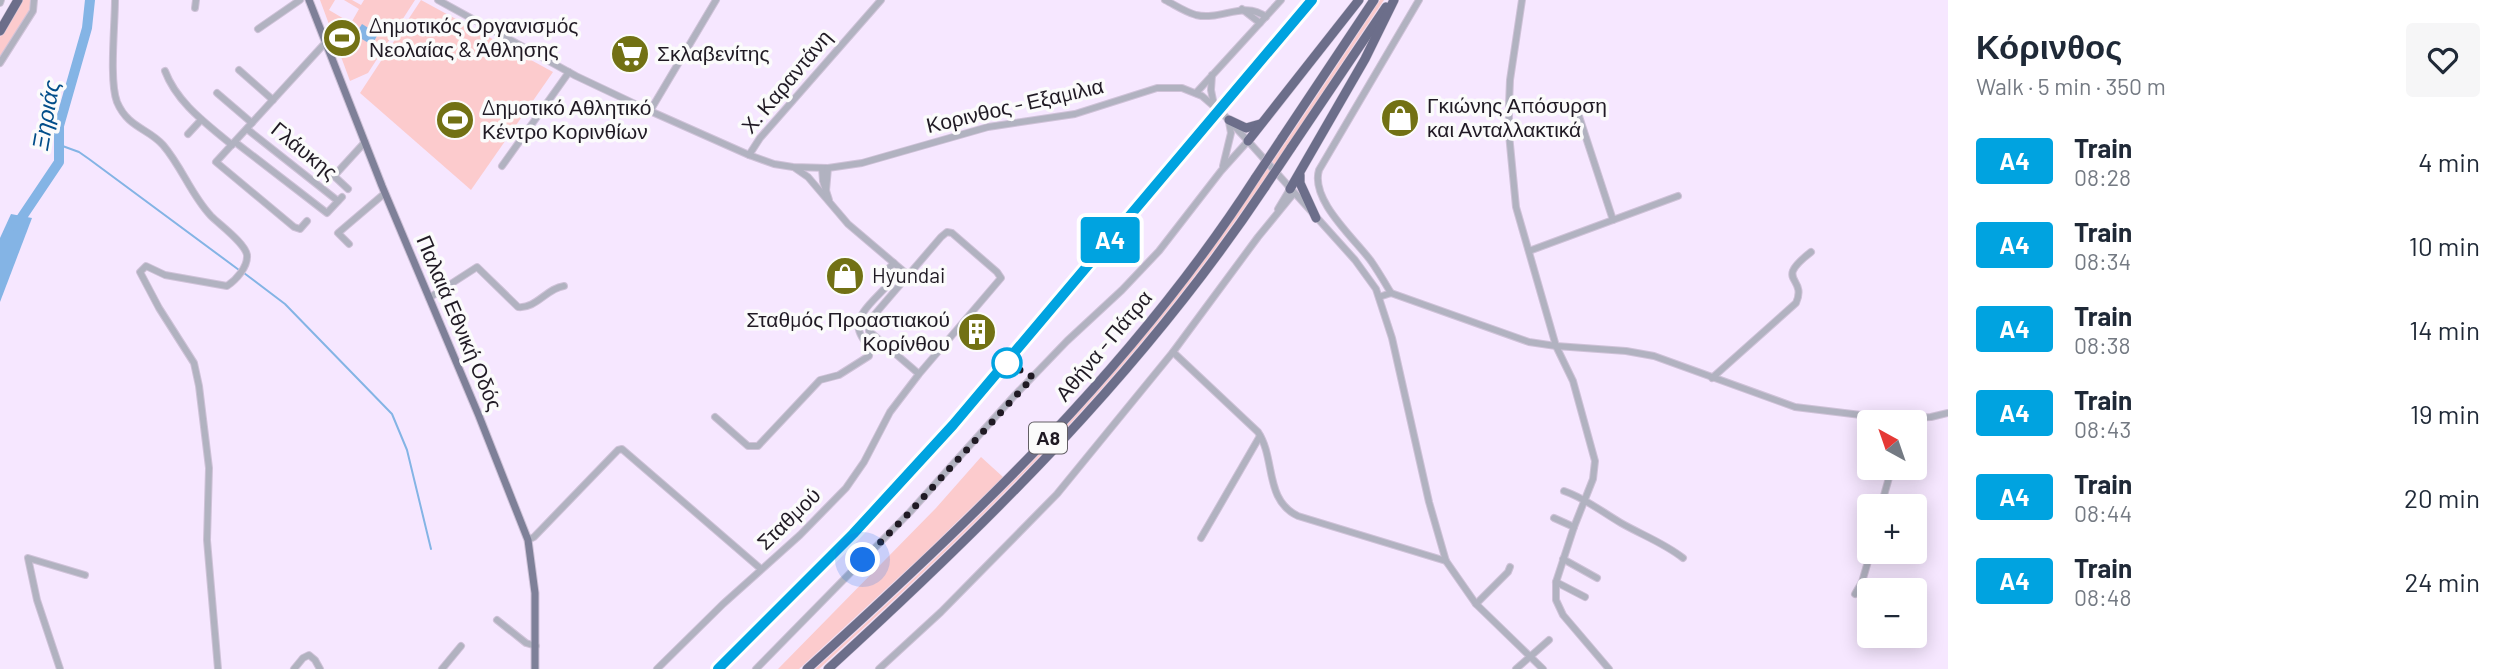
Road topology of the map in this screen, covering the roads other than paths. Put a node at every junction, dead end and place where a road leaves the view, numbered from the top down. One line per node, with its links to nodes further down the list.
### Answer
1 (18, 0): 23 (highway)
2 (34, 0): 25 (street)
3 (115, 0): 100 (street)
4 (195, 0): 18 (street)
5 (300, 0): 22 (street)
6 (309, 0): 24 (main road, Παλαιά Εθνική Οδός)
7 (438, 0): 28 (street, Κορινθος - Εξαμιλια)
8 (716, 0): 35 (street)
9 (881, 0): 44 (street, Χ. Καραντάνη)
10 (1165, 0): 19 (street)
11 (1236, 0): 19 (street)
12 (1281, 0): 20 (street)
13 (1359, 0): 38 (highway)
14 (1374, 0): 107 (highway, Αθήνα - Πάτρα / Α8, bridge)
15 (1392, 0): 49 (highway); 108 (highway, Αθήνα - Πάτρα / Α8, bridge)
16 (1419, 0): 64 (street)
17 (1522, 0): 59 (street)
18 (195, 8)
19 (1239, 9): 20 (street); 21 (street)
20 (1266, 17): 21 (street)
21 (1260, 23): 29 (street)
22 (258, 29)
23 (0, 31)
24 (326, 42): 32 (street); 42 (main road, Παλαιά Εθνική Οδός)
25 (0, 63)
26 (239, 70): 32 (street)
27 (165, 71): 36 (street)
28 (569, 72): 35 (street, Κορινθος - Εξαμιλια); 45 (street)
29 (1212, 75): 31 (street); 34 (street)
30 (218, 93): 39 (street, Γλάυκης)
31 (1196, 93): 34 (street, Κορινθος - Εξαμιλια); 47 (street, Κορινθος - Εξαμιλια)
32 (273, 100): 39 (street)
33 (1575, 104): 56 (street)
34 (1215, 106): 37 (street, Κορινθος - Εξαμιλια)
35 (650, 110): 44 (street, Κορινθος - Εξαμιλια)
36 (201, 120): 40 (street); 43 (street)
37 (1229, 120): 38 (highway); 41 (street, Κορινθος - Εξαμιλια); 48 (street)
38 (1264, 121): 41 (highway)
39 (250, 126): 43 (street); 43 (street, Γλάυκης)
40 (188, 134)
41 (1248, 141): 48 (street); 51 (street, Κορινθος - Εξαμιλια)
42 (365, 142): 50 (street); 52 (main road, Παλαιά Εθνική Οδός)
43 (233, 144): 57 (street)
44 (749, 155): 46 (street, Κορινθος - Εξαμιλια)
45 (502, 166)
46 (793, 167): 47 (street, Κορινθος - Εξαμιλια); 54 (street)
47 (825, 168): 54 (street)
48 (1221, 170): 106 (street)
49 (1301, 172): 51 (highway); 55 (highway)
50 (348, 188)
51 (1292, 191): 55 (street, Κορινθος - Εξαμιλια); 68 (street)
52 (385, 193): 58 (street); 66 (main road, Παλαιά Εθνική Οδός)
53 (1678, 196): 56 (street)
54 (831, 205): 61 (street)
55 (1316, 218): 65 (street, Κορινθος - Εξαμιλια)
56 (1613, 220): 59 (street)
57 (307, 221)
58 (349, 244)
59 (1529, 251): 67 (street)
60 (1811, 252): 70 (street)
61 (894, 263): 62 (street); 73 (street)
62 (908, 275): 69 (street); 69 (street, Σταθμού)
63 (564, 286): 66 (street)
64 (1391, 293): 65 (street); 67 (street)
65 (1379, 297): 84 (street, Κορινθος - Εξαμιλια)
66 (429, 298): 81 (main road, Παλαιά Εθνική Οδός)
67 (1556, 346): 70 (street); 77 (street)
68 (1173, 352): 75 (street); 109 (street)
69 (919, 374): 87 (street, Σταθμού)
70 (1712, 379): 72 (street)
71 (1948, 413): 74 (street)
72 (1857, 415)
73 (715, 417)
74 (1927, 417)
75 (1260, 436): 80 (street); 84 (street)
76 (1564, 491): 77 (street)
77 (1586, 500): 79 (street); 82 (street)
78 (1554, 518): 79 (street)
79 (1574, 527): 83 (street)
80 (1201, 538)
81 (528, 540): 87 (street); 97 (main road, Παλαιά Εθνική Οδός)
82 (1684, 558)
83 (1563, 559): 89 (street); 90 (street)
84 (1446, 561): 93 (street, Κορινθος - Εξαμιλια)
85 (1867, 564): 91 (street)
86 (1510, 567): 93 (street)
87 (761, 569): 105 (street, Σταθμού)
88 (85, 575): 99 (street)
89 (1597, 578)
90 (1556, 582): 92 (street); 112 (street)
91 (1855, 594)
92 (1585, 597)
93 (1476, 604): 98 (street, Κορινθος - Εξαμιλια)
94 (497, 620): 97 (street)
95 (1549, 640): 98 (street)
96 (461, 646): 103 (street)
97 (536, 646): 104 (main road, Παλαιά Εθνική Οδός)
98 (1530, 657): 110 (street); 111 (street, Κορινθος - Εξαμιλια)
99 (60, 669)
100 (218, 669)
101 (294, 669): 102 (street)
102 (320, 669)
103 (442, 669)
104 (535, 669)
105 (657, 669)
106 (756, 669)
107 (807, 669)
108 (828, 669)
109 (879, 669)
110 (1516, 669)
111 (1543, 669)
112 (1609, 669)

